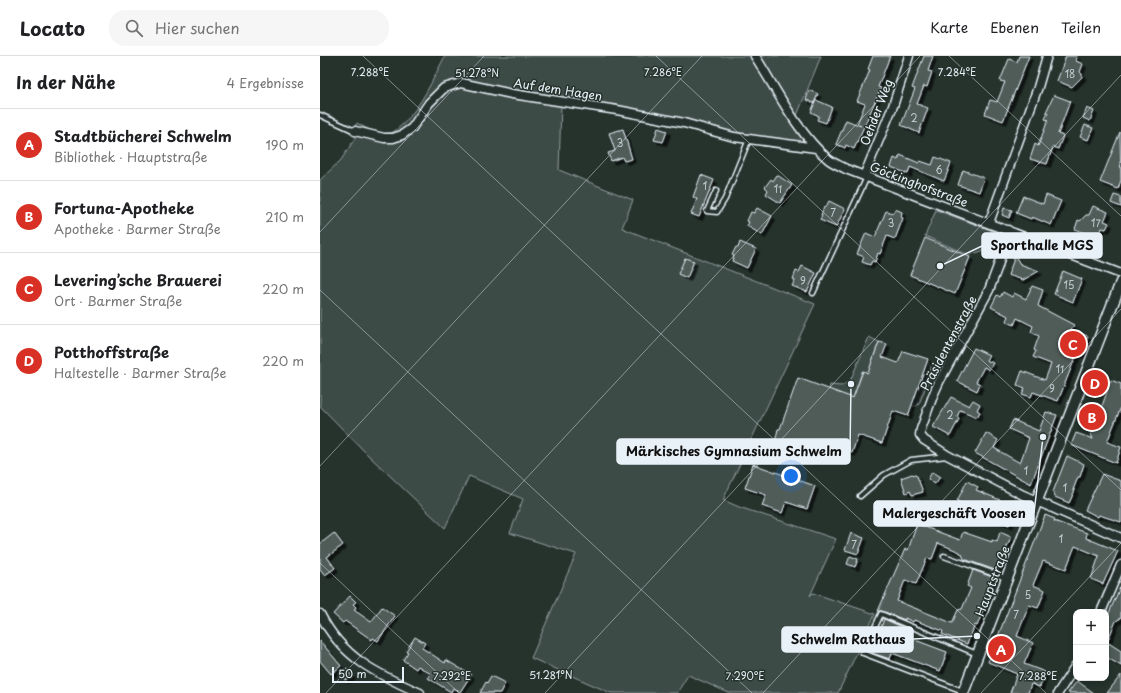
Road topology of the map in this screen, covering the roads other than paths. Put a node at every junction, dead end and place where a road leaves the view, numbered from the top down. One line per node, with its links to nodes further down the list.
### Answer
1 (755, 56): 7 (street, Göckinghofstraße)
2 (909, 56): 8 (street, Oehder Weg)
3 (1047, 56): 10 (street)
4 (320, 115): 5 (lane, Auf dem Hagen)
5 (355, 131): 6 (street, Auf dem Hagen)
6 (749, 139): 7 (street, Auf dem Hagen); 9 (lane)
7 (816, 148): 8 (street, Göckinghofstraße)
8 (865, 176): 10 (street, Göckinghofstraße); 14 (lane)
9 (716, 190)
10 (989, 222): 11 (street, Göckinghofstraße)
11 (1008, 230): 12 (street, Göckinghofstraße); 15 (street, Präsidentenstraße)
12 (1121, 274)
13 (1121, 282): 17 (street, Hauptstraße)
14 (813, 293)
15 (947, 456): 16 (lane); 17 (street, Präsidentenstraße)
16 (860, 496)
17 (1036, 501): 18 (street, Präsidentenstraße); 21 (street, Hauptstraße)
18 (1121, 538)
19 (944, 556): 21 (lane)
20 (1121, 565): 22 (street)
21 (1007, 578): 24 (street, Hauptstraße)
22 (1102, 609)
23 (320, 614): 27 (street)
24 (978, 654): 26 (street, Hauptstraße); 26 (lane)
25 (1073, 670): 28 (street)
26 (963, 692)
27 (420, 693)
28 (1058, 693)

